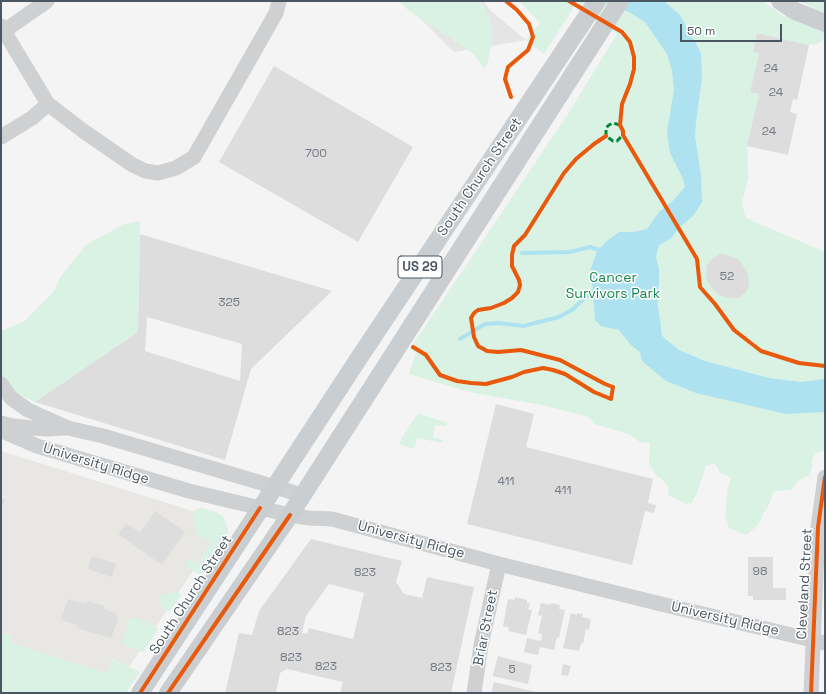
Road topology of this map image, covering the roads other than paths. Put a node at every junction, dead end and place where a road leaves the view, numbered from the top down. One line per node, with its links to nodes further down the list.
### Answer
1 (48, 1): 7 (street)
2 (279, 1): 8 (street)
3 (597, 1): 15 (main road, South Church Street / US 29)
4 (620, 1): 16 (main road, South Church Street / US 29)
5 (780, 1): 6 (main road)
6 (825, 23)
7 (3, 28): 8 (street)
8 (48, 104): 9 (street)
9 (1, 137)
10 (1, 384): 13 (street, University Ridge)
11 (1, 423): 13 (street)
12 (1, 428): 17 (street, University Ridge)
13 (68, 428): 15 (street, University Ridge)
14 (825, 477): 20 (street, Cleveland Street)
15 (274, 488): 16 (street, University Ridge); 17 (main road, South Church Street / US 29)
16 (302, 495): 18 (main road, South Church Street / US 29)
17 (260, 508): 18 (street, University Ridge); 21 (main road, South Church Street / US 29)
18 (290, 515): 19 (street, University Ridge); 22 (main road, South Church Street / US 29)
19 (499, 564): 20 (street, University Ridge); 23 (street, Briar Street)
20 (819, 641): 24 (street, Cleveland Street)
21 (140, 693)
22 (168, 693)
23 (474, 693)
24 (811, 693)

